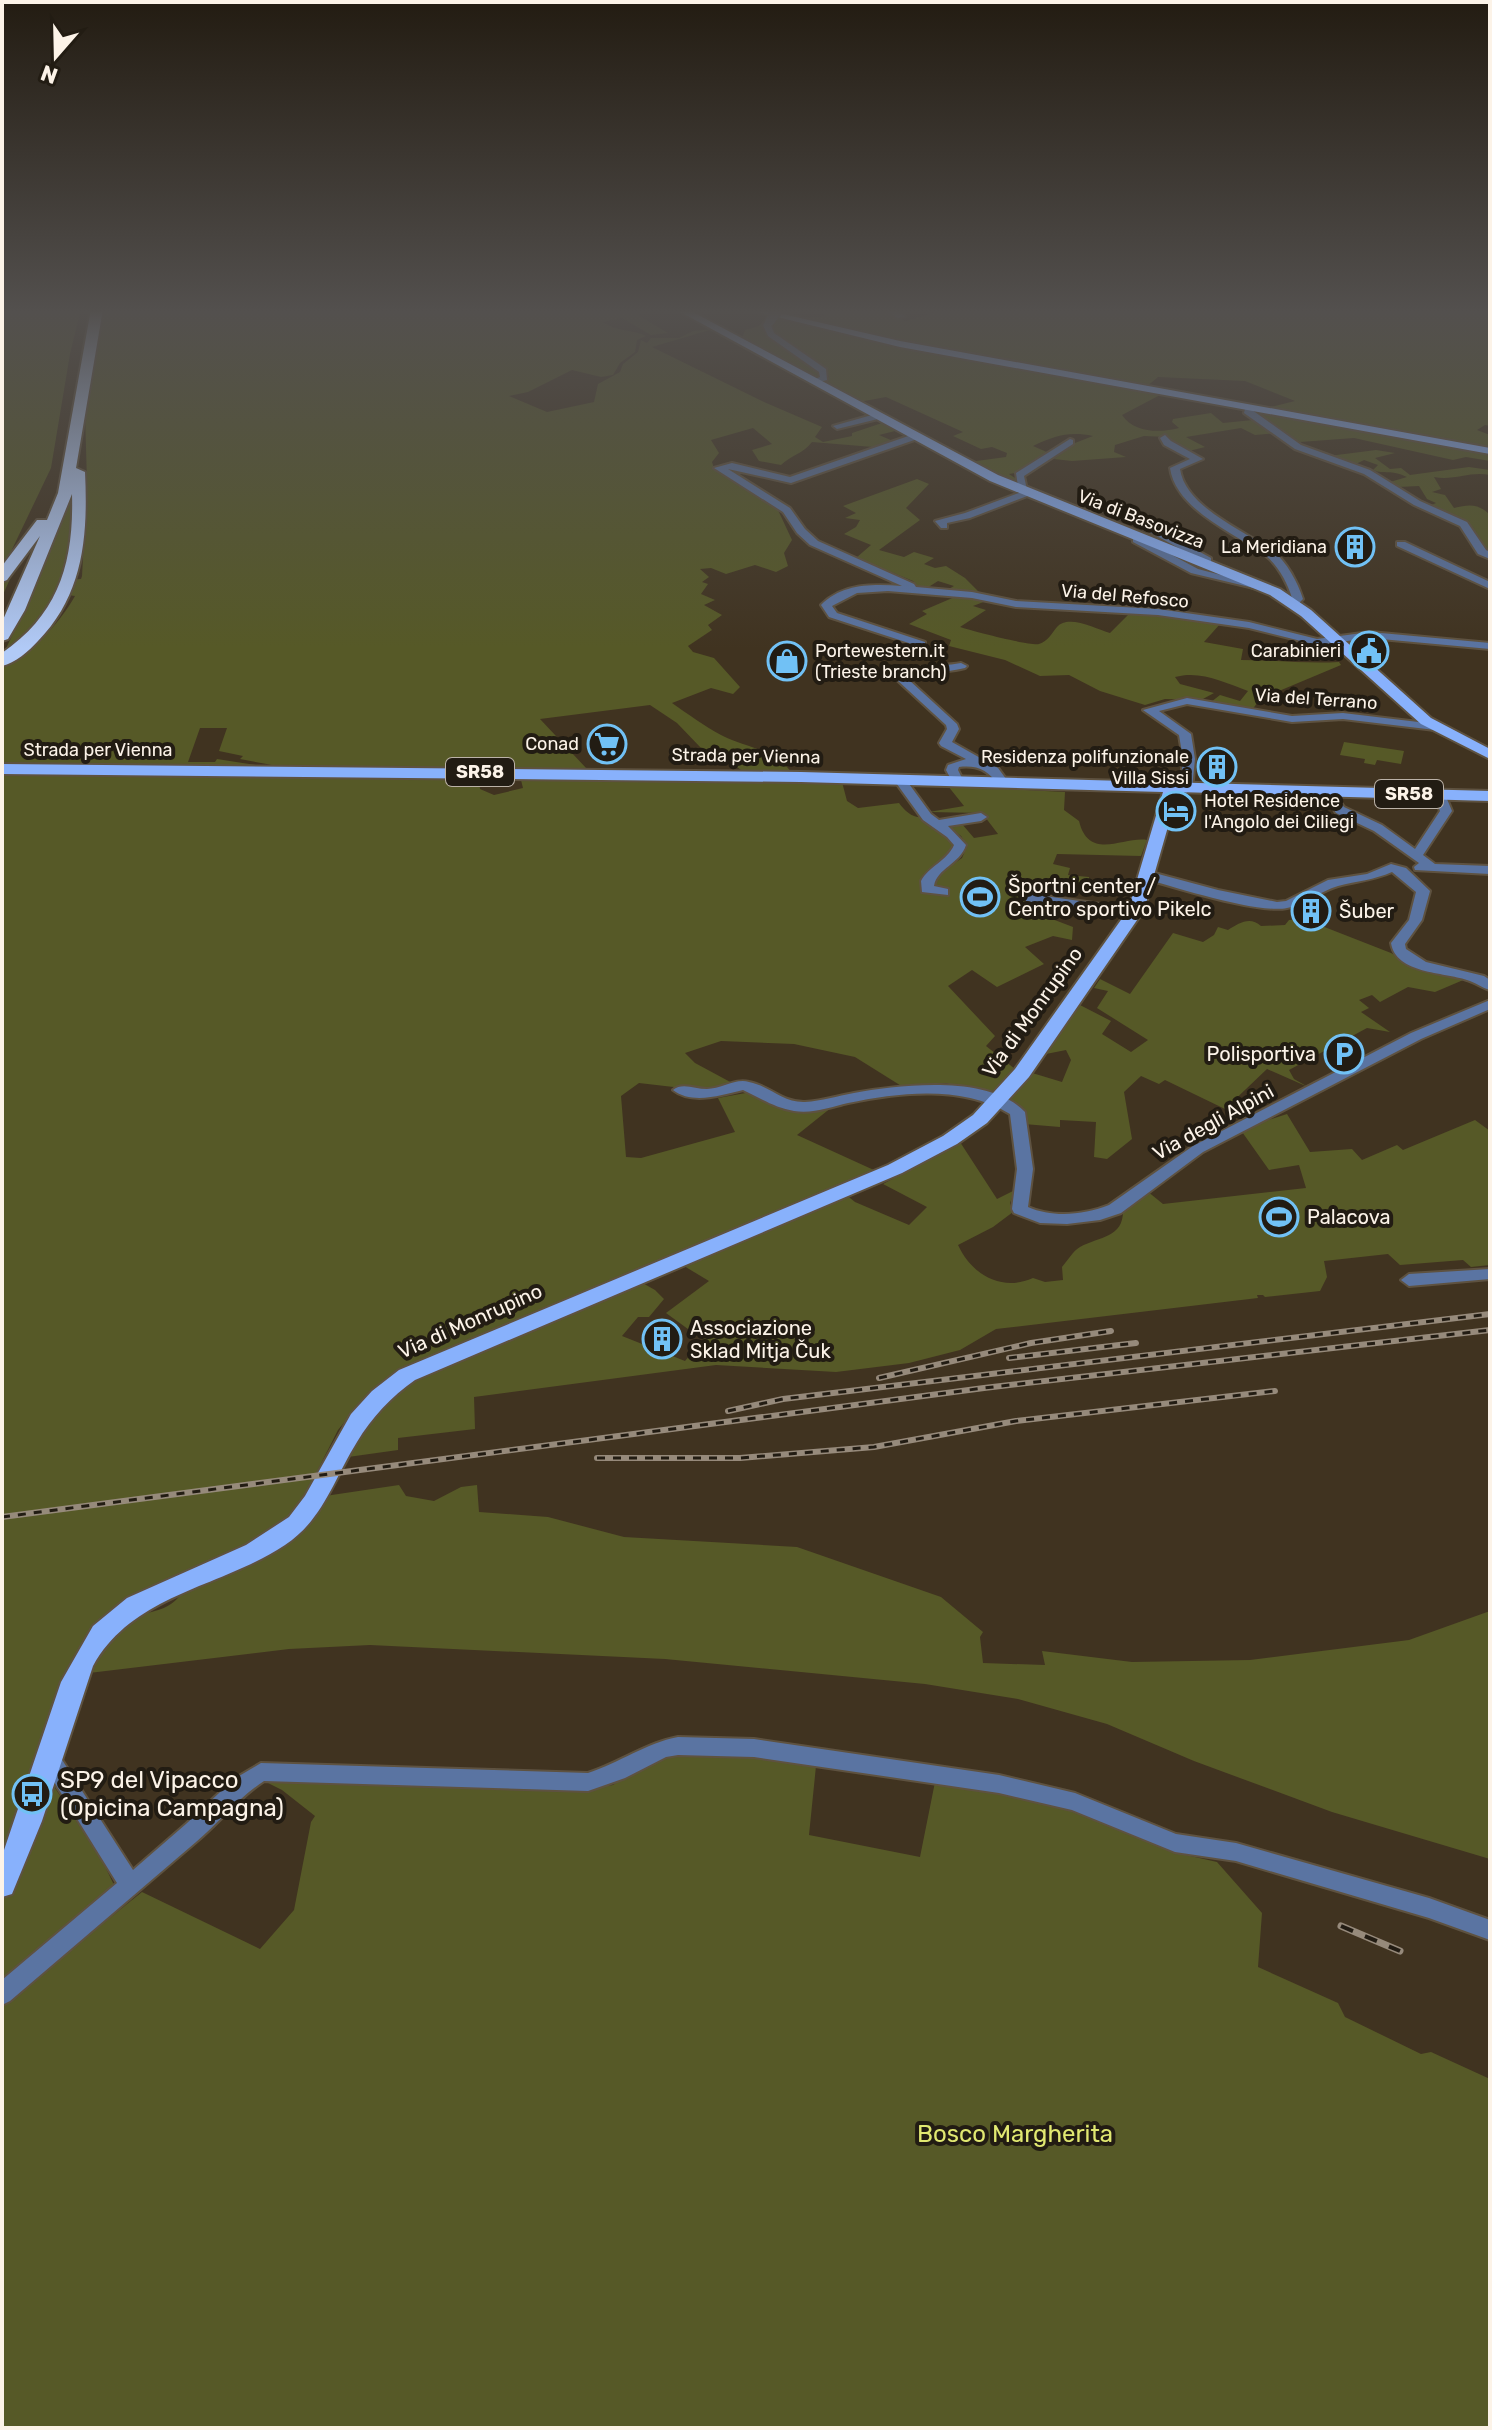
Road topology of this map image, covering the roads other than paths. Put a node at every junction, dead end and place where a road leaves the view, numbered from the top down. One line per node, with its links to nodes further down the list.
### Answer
1 (68, 422): 20 (highway)
2 (79, 422): 9 (highway)
3 (852, 422): 7 (street)
4 (891, 422): 8 (main road, Via di Basovizza)
5 (1265, 422): 18 (street)
6 (1333, 422): 12 (main road)
7 (837, 426)
8 (917, 436): 13 (main road, Via di Basovizza); 24 (street, Via del Refosco)
9 (76, 438): 20 (highway); 31 (highway)
10 (1165, 438): 25 (street, Via di Basovizza)
11 (1070, 442): 13 (street)
12 (1490, 451)
13 (1024, 492): 15 (street); 16 (main road, Via di Basovizza)
14 (1102, 507): 19 (street)
15 (944, 526)
16 (1138, 537): 19 (main road, Via di Basovizza); 23 (street)
17 (1401, 544): 22 (street)
18 (1490, 556)
19 (1206, 563): 23 (main road, Via di Basovizza)
20 (24, 566): 21 (highway); 26 (highway); 27 (highway)
21 (2, 577)
22 (1490, 586)
23 (1265, 587): 25 (main road, Via di Basovizza)
24 (911, 590): 28 (street, Via del Refosco); 29 (street, Via del Refosco)
25 (1293, 603): 28 (main road, Via di Basovizza)
26 (2, 613)
27 (2, 636)
28 (1335, 639): 30 (street, Via del Refosco); 33 (main road, Via di Basovizza)
29 (921, 644)
30 (1490, 646)
31 (2, 661)
32 (961, 666): 35 (street)
33 (1435, 727): 34 (main road, Via di Basovizza); 40 (street, Via del Terrano)
34 (1490, 755)
35 (978, 761): 38 (street); 39 (street)
36 (2, 769): 37 (main road, Strada per Vienna / SR58)
37 (900, 780): 38 (main road, Strada per Vienna / SR58); 45 (street)
38 (958, 782): 39 (main road, Strada per Vienna / SR58)
39 (1003, 783): 40 (main road, Strada per Vienna / SR58)
40 (1179, 789): 41 (main road, Strada per Vienna / SR58); 50 (main road, Via di Monrupino)
41 (1328, 792): 42 (main road, Strada per Vienna / SR58); 46 (street)
42 (1440, 795): 43 (main road, Strada per Vienna / SR58); 46 (street)
43 (1490, 796)
44 (981, 817): 45 (street)
45 (938, 824): 51 (street)
46 (1416, 855): 47 (street)
47 (1429, 865): 48 (street); 49 (street)
48 (1396, 870): 50 (street); 54 (street)
49 (1490, 870)
50 (1147, 875): 53 (main road, Via di Monrupino)
51 (943, 892)
52 (1031, 898): 53 (street)
53 (1135, 913): 57 (main road, Via di Monrupino)
54 (1490, 986)
55 (1490, 1004): 57 (street, Via degli Alpini)
56 (680, 1090): 57 (street, Via di Monrupino)
57 (998, 1103): 60 (main road, Via di Monrupino)
58 (1490, 1274): 59 (street)
59 (1409, 1280)
60 (50, 1758): 61 (main road, Via di Monrupino); 62 (street)
61 (2, 1885)
62 (131, 1886): 63 (street); 64 (street)
63 (1490, 1930)
64 (2, 1994)

